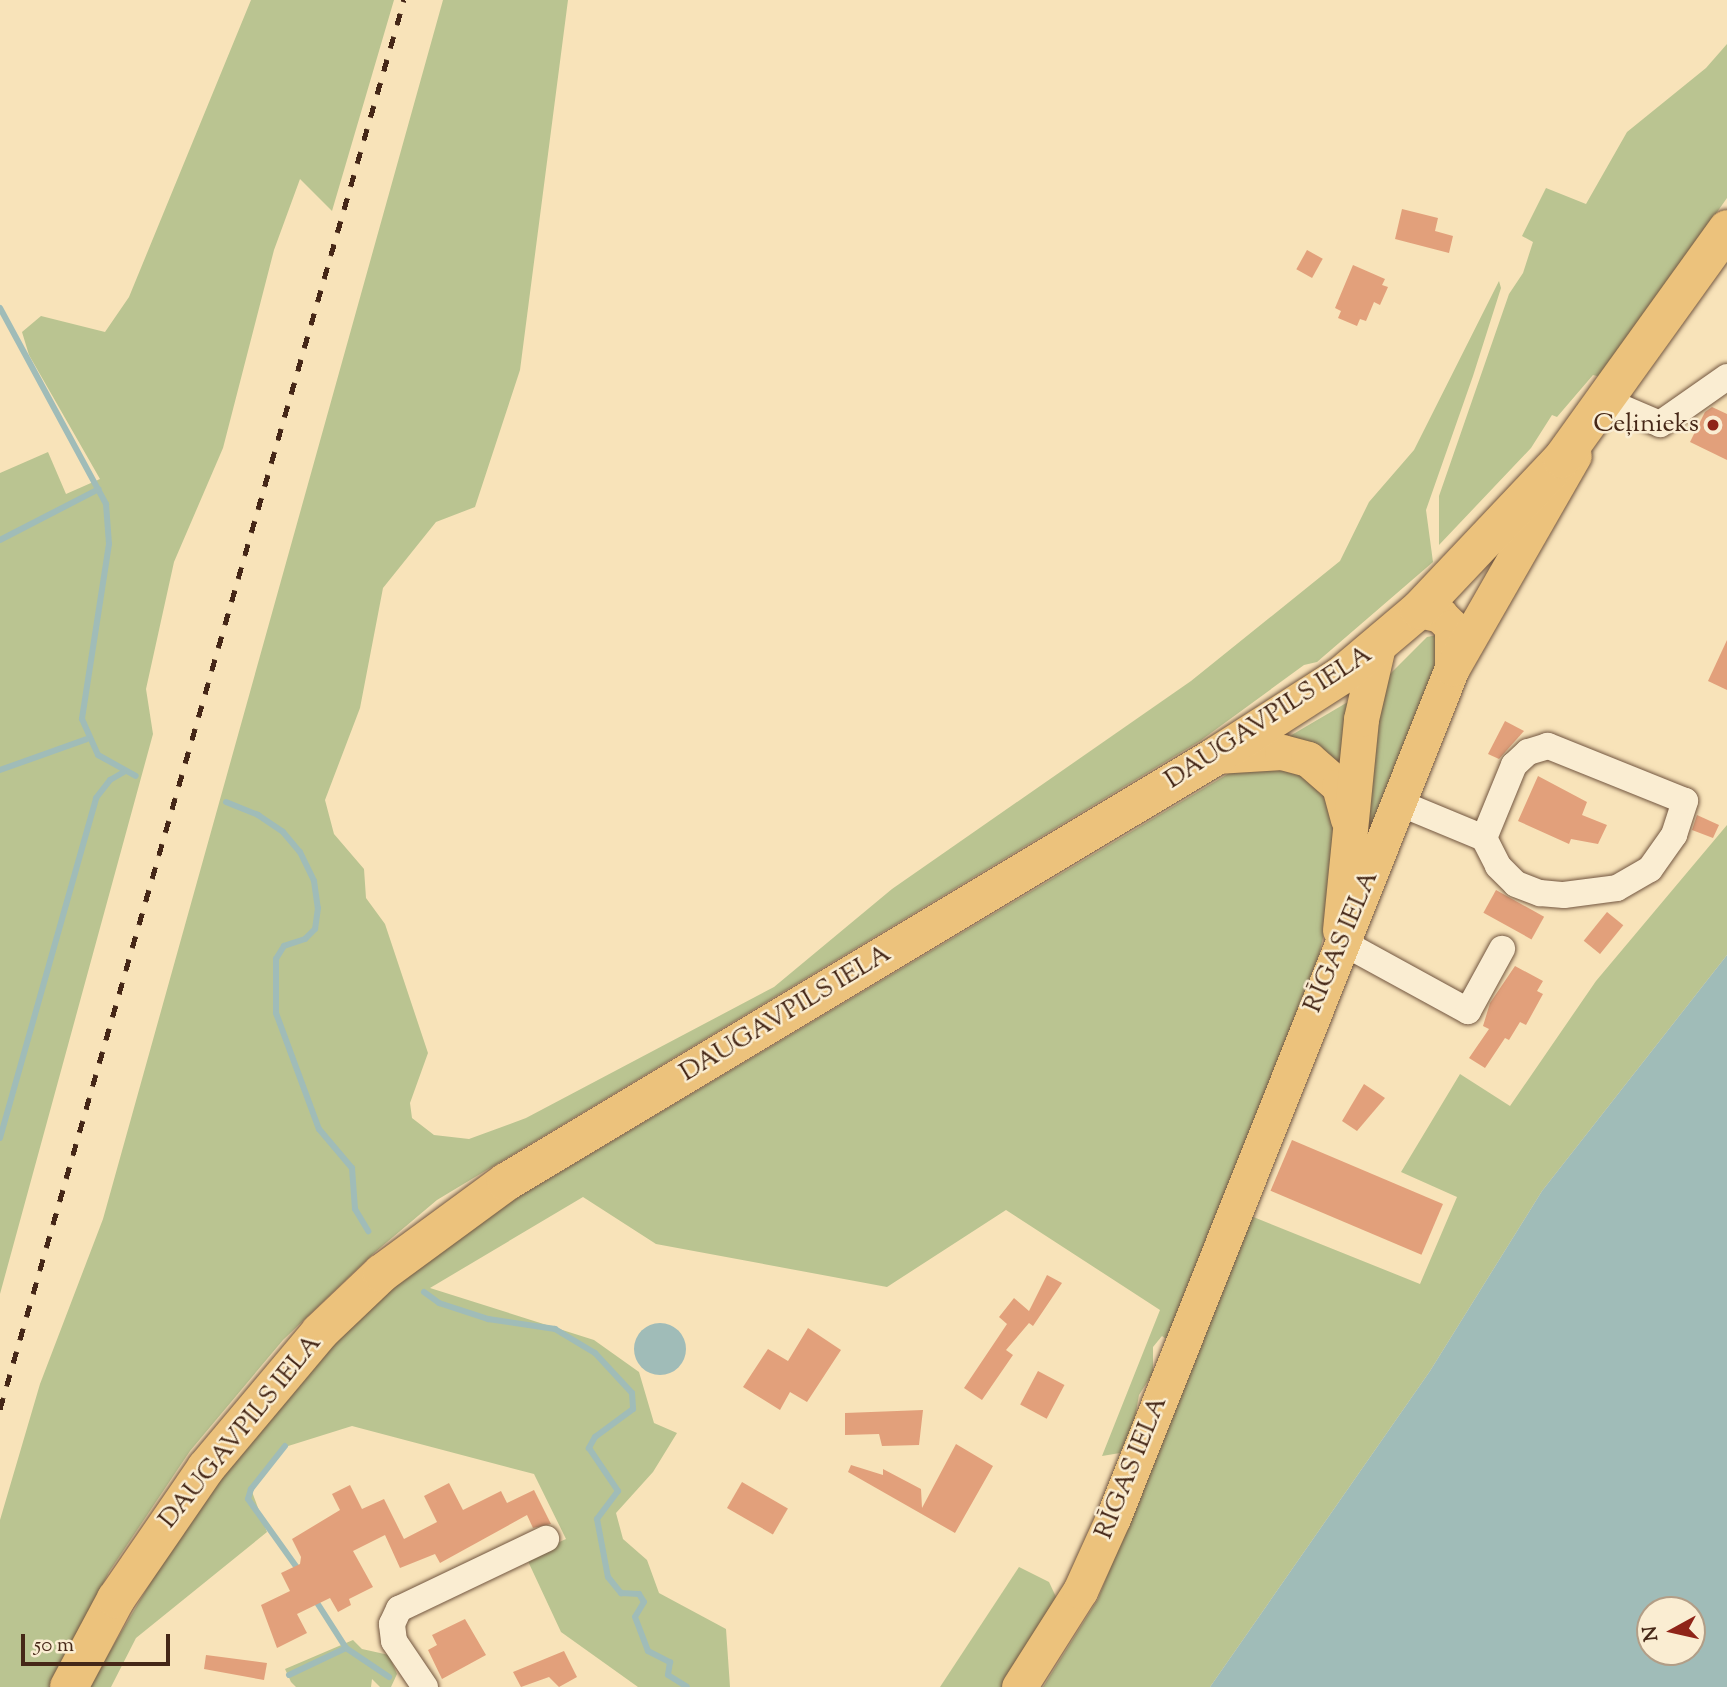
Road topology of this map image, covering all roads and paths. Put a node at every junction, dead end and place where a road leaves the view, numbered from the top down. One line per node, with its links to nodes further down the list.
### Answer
1 (1727, 229): 3 (highway, RĪGAS IELA)
2 (1727, 377): 3 (street)
3 (1596, 414): 4 (highway, DAUGAVPILS IELA); 6 (main road, RĪGAS IELA)
4 (1419, 610): 5 (highway, DAUGAVPILS IELA); 6 (main road)
5 (1378, 646): 7 (highway, DAUGAVPILS IELA); 9 (main road)
6 (1452, 668): 8 (main road, RĪGAS IELA)
7 (1216, 756): 9 (main road); 14 (highway, DAUGAVPILS IELA)
8 (1397, 802): 10 (street); 11 (main road, RĪGAS IELA)
9 (1350, 824): 11 (main road)
10 (1484, 838): 10 (street)
11 (1340, 941): 12 (street); 16 (main road, RĪGAS IELA)
12 (1502, 949)
13 (546, 1539): 15 (street)
14 (69, 1687)
15 (425, 1687)
16 (1019, 1687)

